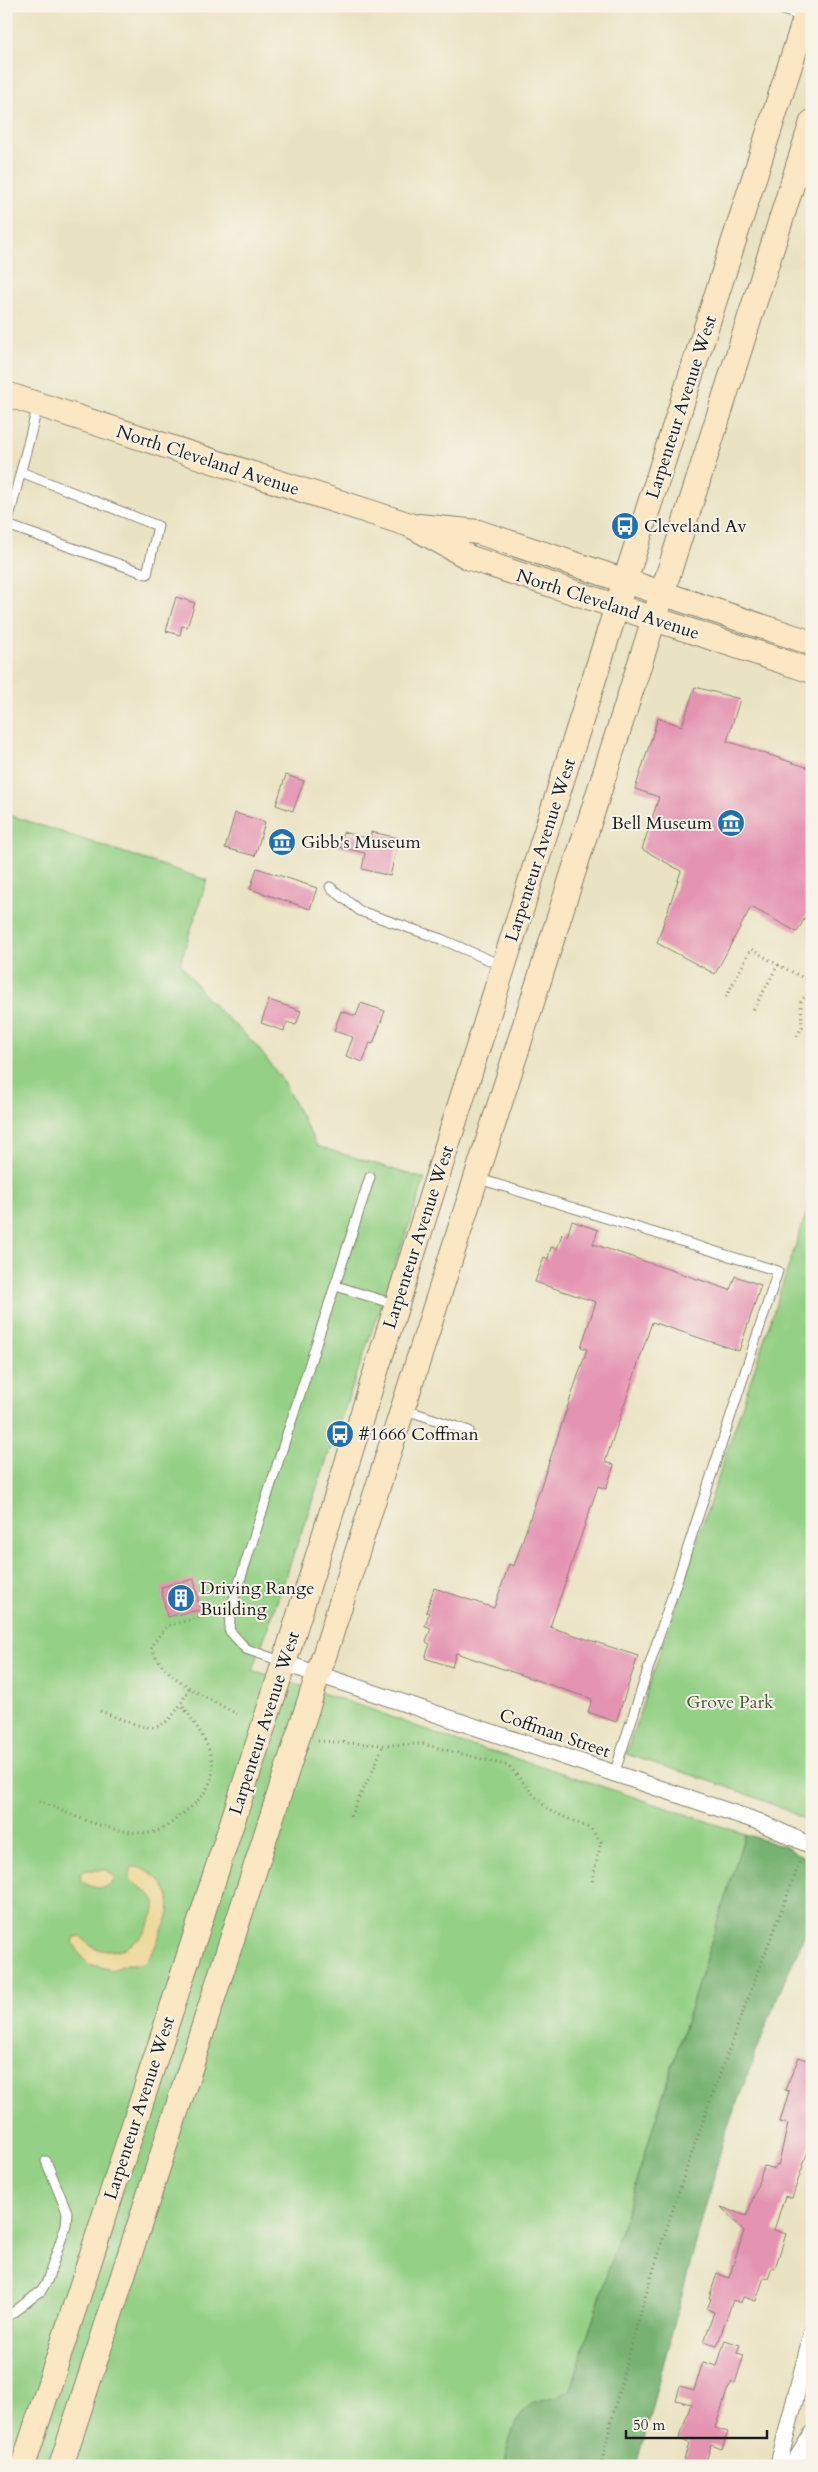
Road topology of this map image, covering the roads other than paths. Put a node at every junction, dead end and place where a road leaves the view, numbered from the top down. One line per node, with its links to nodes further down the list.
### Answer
1 (772, 6): 2 (lane)
2 (808, 12): 8 (main road, Larpenteur Avenue West)
3 (812, 122): 9 (main road, Larpenteur Avenue West)
4 (6, 394): 5 (main road, North Cleveland Avenue)
5 (38, 404): 6 (lane); 7 (main road, North Cleveland Avenue)
6 (20, 472): 6 (lane)
7 (410, 526): 8 (main road, North Cleveland Avenue); 10 (main road, North Cleveland Avenue)
8 (626, 581): 9 (main road, North Cleveland Avenue); 10 (main road, Larpenteur Avenue West)
9 (661, 593): 11 (main road, Larpenteur Avenue West); 12 (main road, North Cleveland Avenue)
10 (617, 606): 11 (main road, North Cleveland Avenue); 15 (main road, Larpenteur Avenue West)
11 (653, 618): 13 (main road, North Cleveland Avenue); 17 (main road, Larpenteur Avenue West)
12 (812, 643)
13 (812, 671)
14 (330, 887): 15 (lane)
15 (504, 966): 16 (main road, Larpenteur Avenue West)
16 (496, 992): 17 (main road); 21 (main road, Larpenteur Avenue West)
17 (532, 1000): 19 (main road, Larpenteur Avenue West)
18 (370, 1177): 20 (lane)
19 (475, 1178): 22 (main road, Larpenteur Avenue West); 26 (lane)
20 (336, 1286): 21 (lane); 24 (lane)
21 (397, 1305): 24 (main road, Larpenteur Avenue West)
22 (402, 1408): 23 (lane); 25 (main road, Larpenteur Avenue West)
23 (469, 1431)
24 (284, 1662): 25 (street, Coffman Street); 32 (main road, Larpenteur Avenue West)
25 (318, 1673): 26 (street, Coffman Street); 33 (main road, Larpenteur Avenue West)
26 (614, 1774): 27 (street, Coffman Street)
27 (809, 1845)
28 (46, 2161): 29 (lane)
29 (6, 2318)
30 (812, 2333): 34 (street)
31 (812, 2434): 35 (street)
32 (23, 2466)
33 (61, 2466)
34 (778, 2466)
35 (792, 2466)

